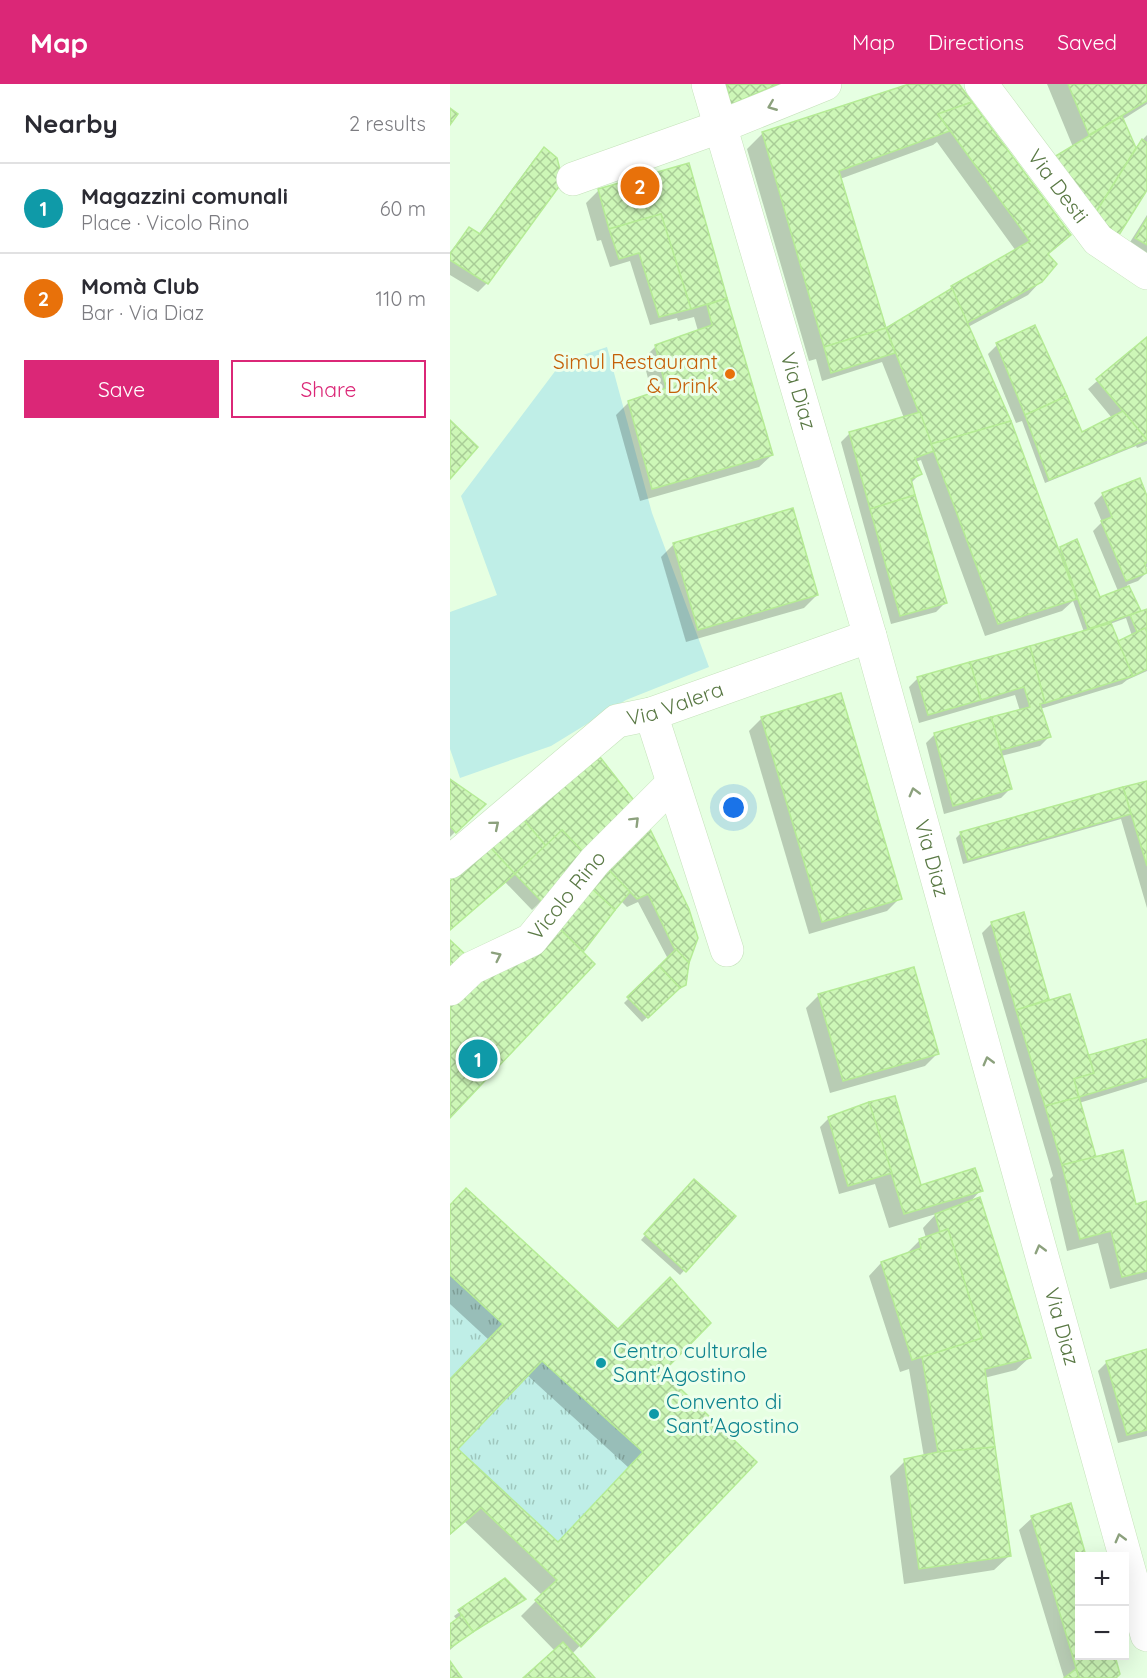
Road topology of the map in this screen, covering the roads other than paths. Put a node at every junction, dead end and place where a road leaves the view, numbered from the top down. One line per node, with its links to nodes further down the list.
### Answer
1 (708, 84): 4 (street, Via Diaz)
2 (825, 84): 4 (street, one-way to 4)
3 (981, 84): 6 (street, Via Desti)
4 (719, 127): 5 (street); 7 (street, Via Diaz)
5 (573, 179)
6 (1147, 273)
7 (870, 636): 8 (street, Via Valera); 13 (street, Via Diaz, one-way to 7)
8 (651, 714): 9 (street); 10 (street, Via Valera, one-way to 8)
9 (672, 784): 11 (street); 12 (street, Vicolo Rino, one-way to 9)
10 (450, 862)
11 (727, 950)
12 (450, 989)
13 (1147, 1635)

